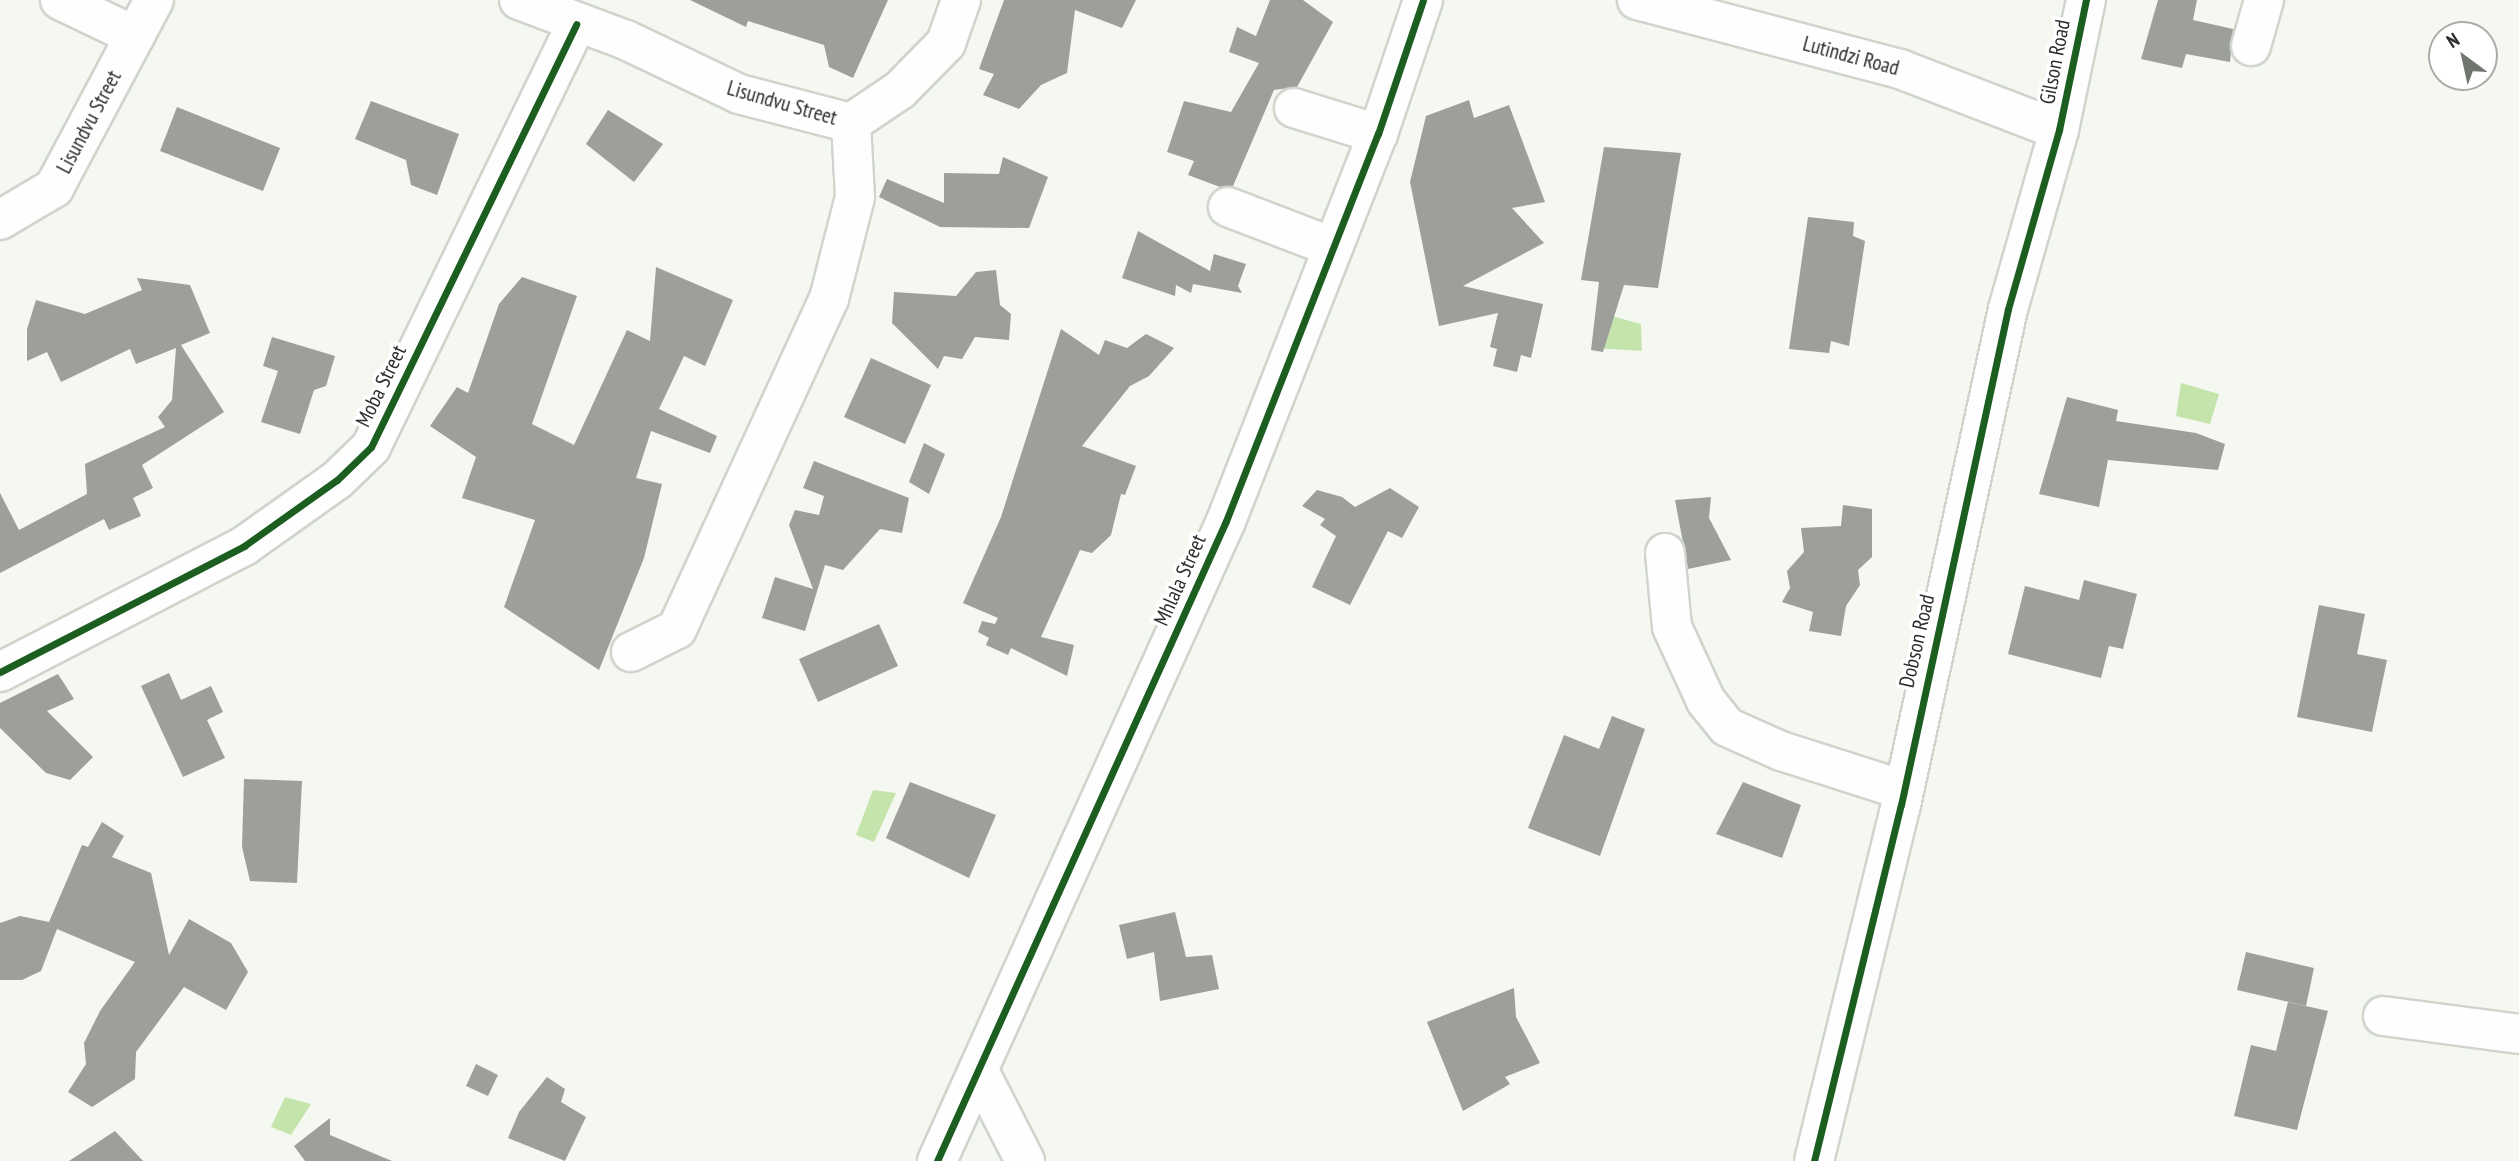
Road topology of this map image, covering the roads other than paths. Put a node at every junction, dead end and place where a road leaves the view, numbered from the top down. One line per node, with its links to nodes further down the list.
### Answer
1 (60, 0): 10 (street)
2 (155, 0): 10 (street, Lisundvu Street)
3 (519, 0): 9 (street, Lisundvu Street)
4 (961, 0): 13 (street, Lisundvu Street)
5 (1423, 0): 15 (street, Mhlala Street)
6 (1637, 0): 14 (street, Lutindzi Road)
7 (2086, 0): 14 (street, Gilson Road)
8 (2264, 0): 11 (street)
9 (576, 24): 13 (street, Lisundvu Street); 21 (street, Moba Street)
10 (135, 36): 17 (street, Lisundvu Street)
11 (2251, 46)
12 (1294, 108): 15 (street)
13 (851, 123): 20 (street)
14 (2059, 131): 22 (street, Dobson Road)
15 (1378, 134): 18 (street, Mhlala Street)
16 (1228, 207): 18 (street)
17 (0, 220)
18 (1332, 247): 25 (street, Mhlala Street)
19 (1665, 554): 22 (street)
20 (631, 652)
21 (0, 673)
22 (1903, 790): 28 (street, Dobson Road)
23 (2383, 1016): 24 (street)
24 (2519, 1034)
25 (980, 1073): 26 (street, Mhlala Street); 27 (street)
26 (937, 1161)
27 (1025, 1161)
28 (1814, 1161)

